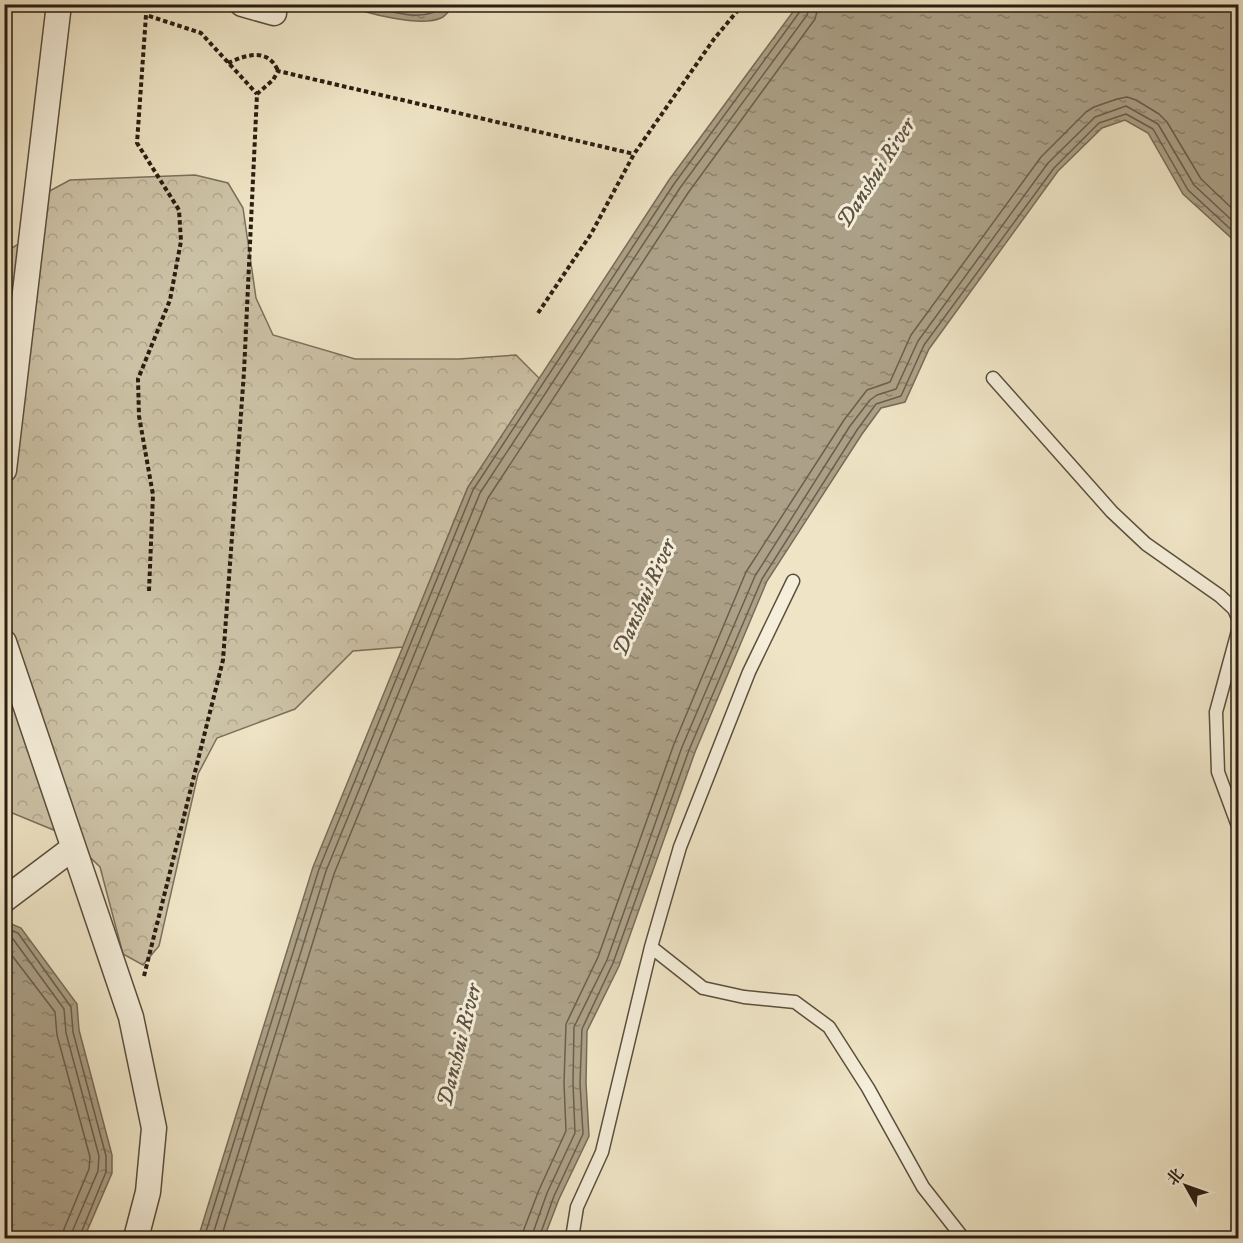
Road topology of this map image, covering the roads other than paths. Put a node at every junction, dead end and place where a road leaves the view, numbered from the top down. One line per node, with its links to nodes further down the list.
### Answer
1 (59, 4): 5 (street)
2 (242, 4): 3 (street)
3 (274, 13)
4 (993, 378): 7 (lane)
5 (4, 470)
6 (793, 581): 13 (lane)
7 (1239, 618)
8 (1239, 631): 10 (lane)
9 (4, 642): 11 (street)
10 (1239, 825)
11 (73, 848): 12 (street); 14 (street)
12 (4, 900)
13 (651, 947): 15 (lane); 16 (lane)
14 (136, 1239)
15 (573, 1239)
16 (963, 1239)

